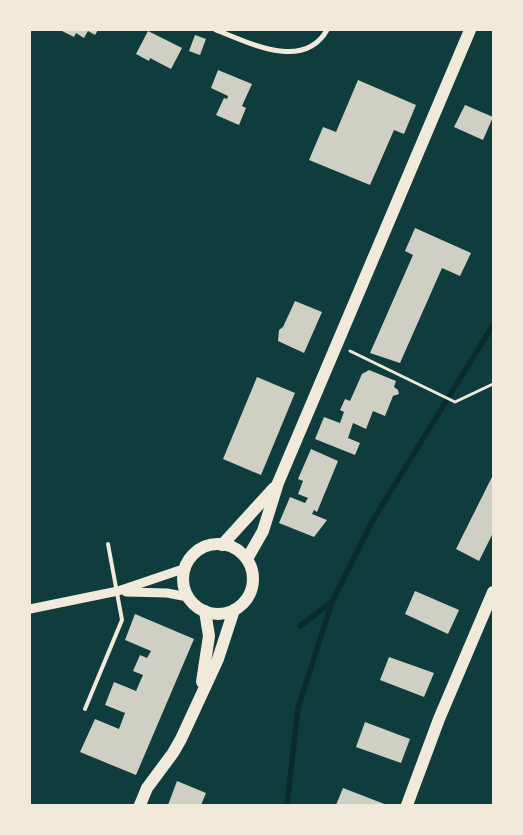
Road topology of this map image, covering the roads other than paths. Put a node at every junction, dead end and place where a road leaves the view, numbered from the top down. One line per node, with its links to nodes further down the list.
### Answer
1 (216, 30): 2 (street)
2 (327, 30)
3 (470, 30): 4 (main road)
4 (278, 482): 6 (main road); 7 (main road)
5 (108, 544): 9 (lane)
6 (222, 545): 7 (main road); 8 (main road)
7 (247, 560): 13 (main road)
8 (186, 568): 9 (street); 11 (main road)
9 (118, 592): 11 (street); 12 (street); 16 (lane)
10 (493, 592): 18 (main road)
11 (188, 597): 14 (main road)
12 (30, 609)
13 (234, 610): 14 (main road); 15 (main road)
14 (205, 611): 15 (main road)
15 (201, 692): 17 (main road)
16 (85, 709)
17 (140, 805)
18 (407, 805)

